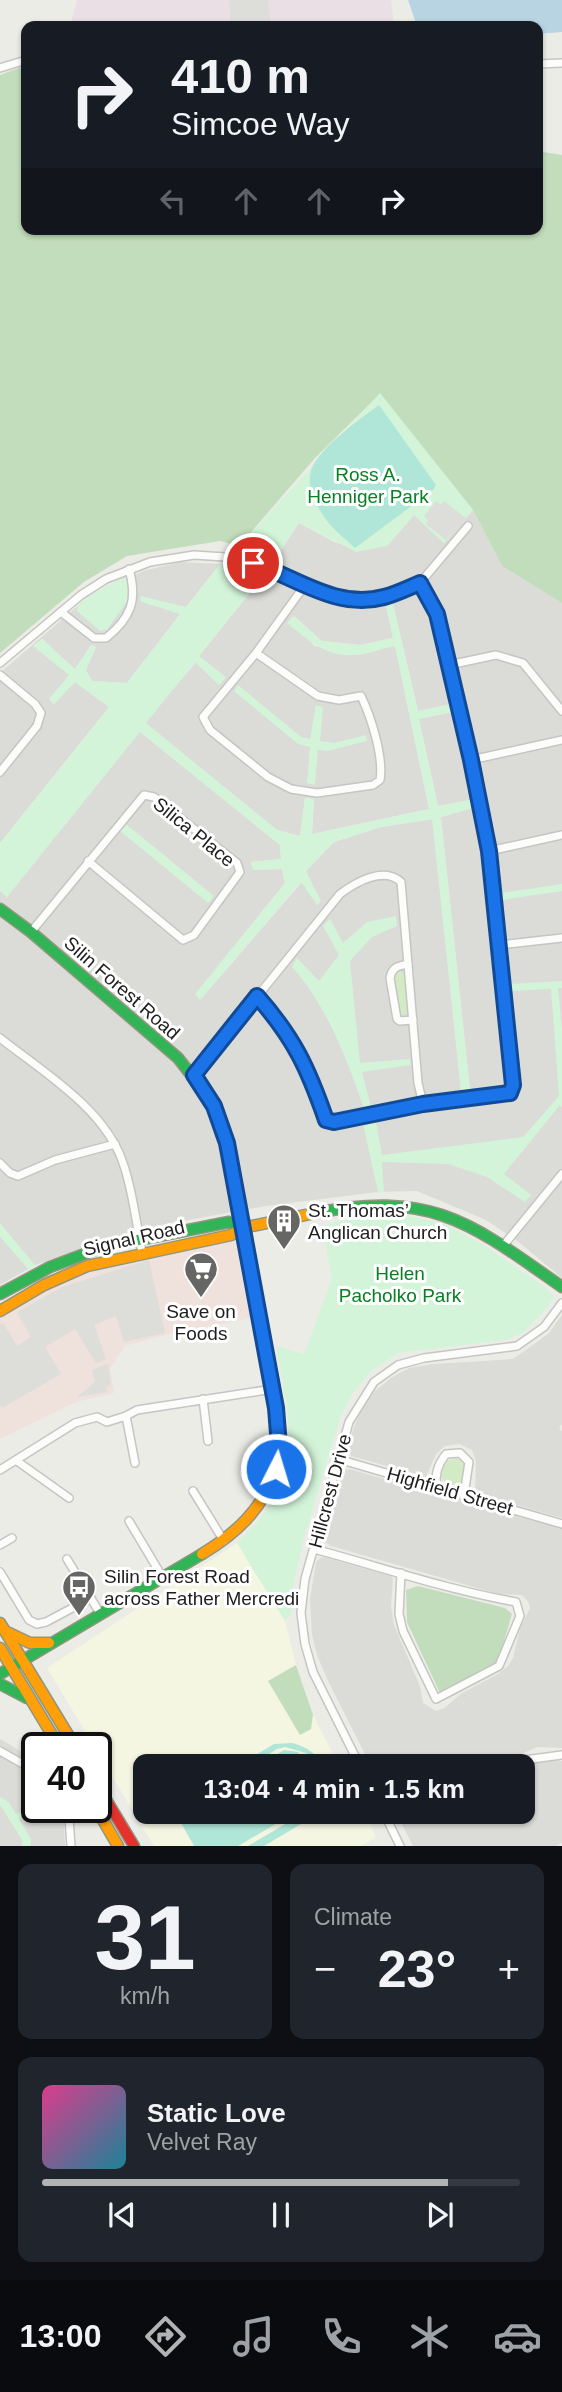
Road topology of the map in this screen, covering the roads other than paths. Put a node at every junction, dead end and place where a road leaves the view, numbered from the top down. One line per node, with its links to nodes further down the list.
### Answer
1 (21, 62): 4 (street)
2 (562, 63): 3 (street)
3 (543, 64)
4 (0, 68)
5 (468, 526): 7 (street)
6 (129, 569): 8 (street); 9 (street); 9 (street)
7 (420, 583): 8 (street); 12 (street)
8 (306, 584): 10 (street)
9 (61, 612): 11 (street)
10 (256, 653): 10 (street)
11 (0, 663)
12 (449, 664): 14 (street); 16 (street)
13 (0, 675): 17 (street)
14 (562, 711)
15 (562, 740): 16 (street)
16 (471, 760): 19 (street)
17 (0, 772)
18 (562, 835): 19 (street)
19 (489, 851): 24 (street)
20 (88, 861): 20 (street, Silica Place); 22 (street, Silica Place)
21 (0, 909): 22 (street, Silin Forest Road)
22 (31, 932): 29 (street, Silin Forest Road)
23 (562, 938): 24 (street)
24 (499, 944): 30 (street)
25 (408, 964): 26 (street); 27 (street); 27 (street)
26 (257, 996): 29 (street); 30 (street)
27 (413, 1020): 30 (street)
28 (0, 1038): 31 (street)
29 (194, 1075): 34 (street, Silin Forest Road)
30 (423, 1104)
31 (115, 1144): 32 (street); 35 (street)
32 (0, 1163)
33 (562, 1174): 36 (street)
34 (242, 1228): 35 (street, Signal Road); 36 (street, Signal Road); 37 (street, Signal Road); 42 (street, Silin Forest Road)
35 (139, 1239): 37 (street); 39 (street, Signal Road)
36 (503, 1246): 38 (street, Signal Road)
37 (142, 1252): 41 (street, Signal Road)
38 (562, 1287)
39 (0, 1294)
40 (562, 1303): 46 (street, Hillcrest Drive)
41 (1, 1309)
42 (273, 1389): 43 (street); 57 (street, Silin Forest Road)
43 (203, 1399): 44 (street); 45 (street)
44 (126, 1416): 47 (street); 48 (street)
45 (208, 1441)
46 (338, 1459): 50 (street, Highfield Street); 59 (street, Hillcrest Drive)
47 (17, 1461): 49 (street); 53 (street)
48 (135, 1463)
49 (0, 1470)
50 (438, 1487): 52 (street, Highfield Street); 52 (street)
51 (193, 1491): 57 (street)
52 (464, 1495): 55 (street, Highfield Street)
53 (69, 1498)
54 (129, 1521): 63 (street)
55 (562, 1524)
56 (12, 1538): 58 (street)
57 (224, 1541): 63 (street, Silin Forest Road)
58 (0, 1545)
59 (314, 1549): 62 (street); 77 (street, Hillcrest Drive)
60 (67, 1559): 64 (street)
61 (0, 1572): 64 (street)
62 (401, 1573): 62 (street)
63 (163, 1578): 65 (street, Silin Forest Road)
64 (91, 1598): 65 (street)
65 (101, 1615): 67 (street, Silin Forest Road)
66 (3, 1627): 67 (street); 69 (street)
67 (53, 1643): 69 (street, Silin Forest Road)
68 (0, 1648): 70 (street)
69 (23, 1661): 70 (street, Silin Forest Road); 75 (street)
70 (11, 1667): 71 (street, Silin Forest Road); 73 (street)
71 (0, 1674)
72 (0, 1684): 73 (street)
73 (33, 1703): 74 (street)
74 (50, 1732)
75 (66, 1732)
76 (0, 1751): 80 (street)
77 (354, 1754)
78 (562, 1755): 79 (street)
79 (535, 1759)
80 (21, 1763)
81 (112, 1810): 87 (street)
82 (69, 1823): 85 (street)
83 (105, 1823): 86 (street)
84 (389, 1824): 88 (street)
85 (71, 1846)
86 (118, 1846)
87 (134, 1846)
88 (400, 1846)

